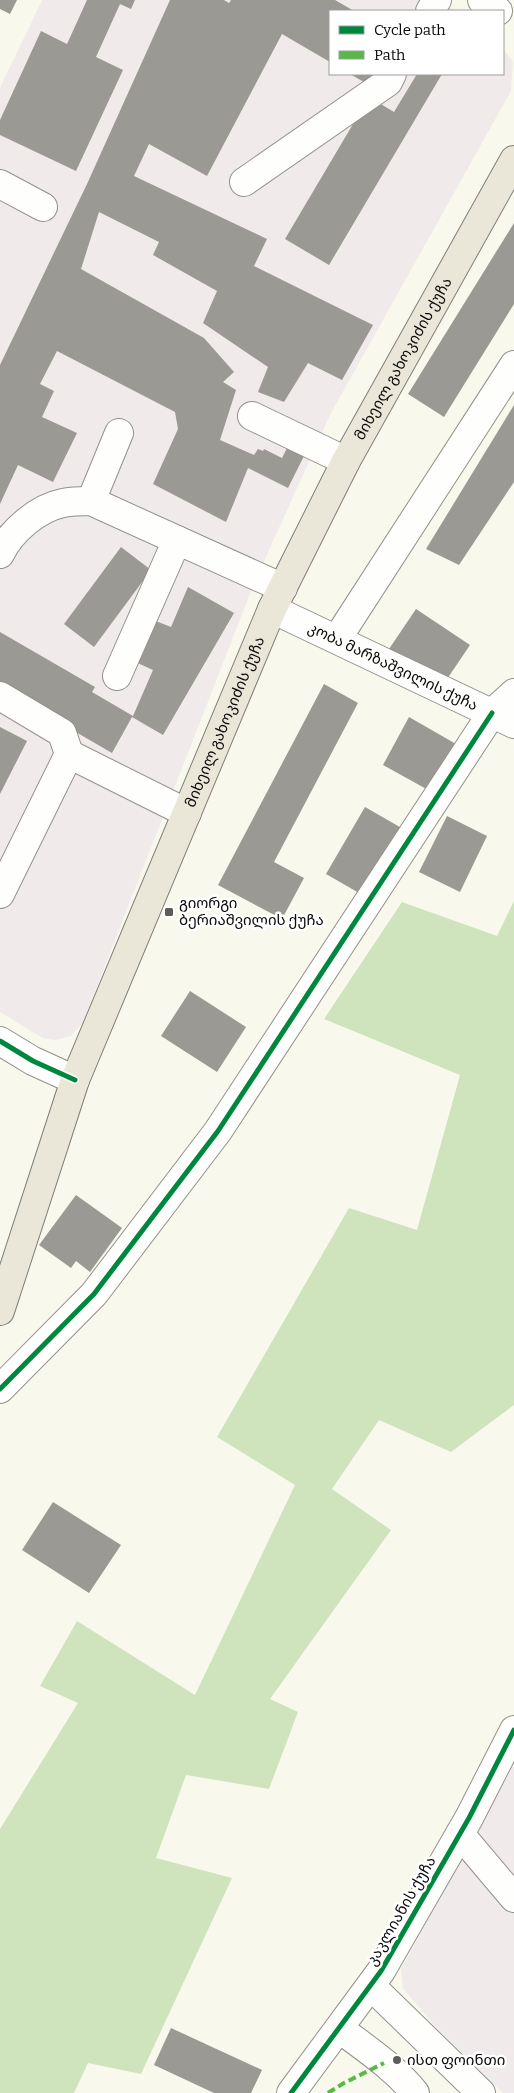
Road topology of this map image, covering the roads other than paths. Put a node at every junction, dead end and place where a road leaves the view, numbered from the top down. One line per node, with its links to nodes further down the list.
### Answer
1 (482, 0): 2 (street)
2 (497, 10)
3 (392, 75): 5 (street)
4 (514, 160): 11 (main road, მიხეილ გახოკიძის ქუჩა)
5 (244, 182)
6 (0, 184): 7 (street)
7 (43, 207)
8 (514, 365): 16 (street)
9 (252, 416): 11 (street)
10 (119, 433): 12 (street)
11 (346, 462): 15 (main road, მიხეილ გახოკიძის ქუჩა)
12 (91, 501): 13 (street, კობა მარზაშვილის ქუჩა); 14 (street)
13 (177, 540): 15 (street, კობა მარზაშვილის ქუჩა); 17 (street)
14 (0, 554)
15 (278, 599): 16 (street, კობა მარზაშვილის ქუჩა); 22 (main road, მიხეილ გახოკიძის ქუჩა)
16 (336, 639): 20 (street, კობა მარზაშვილის ქუჩა)
17 (117, 676)
18 (514, 693): 20 (street)
19 (0, 696): 21 (street)
20 (503, 718): 27 (street)
21 (70, 754): 22 (street); 23 (street)
22 (187, 813): 25 (main road, მიხეილ გახოკიძის ქუჩა)
23 (0, 894)
24 (0, 1041): 25 (street)
25 (75, 1080): 26 (main road, მიხეილ გახოკიძის ქუჩა)
26 (0, 1311)
27 (0, 1389)
28 (514, 1730): 29 (street, კაკლიანის ქუჩა)
29 (460, 1834): 30 (street); 31 (street, კაკლიანის ქუჩა)
30 (514, 1898)
31 (371, 1986): 32 (street, კაკლიანის ქუჩა); 35 (street)
32 (340, 2029): 33 (street, კაკლიანის ქუჩა); 34 (street)
33 (291, 2093)
34 (415, 2093)
35 (481, 2093)

